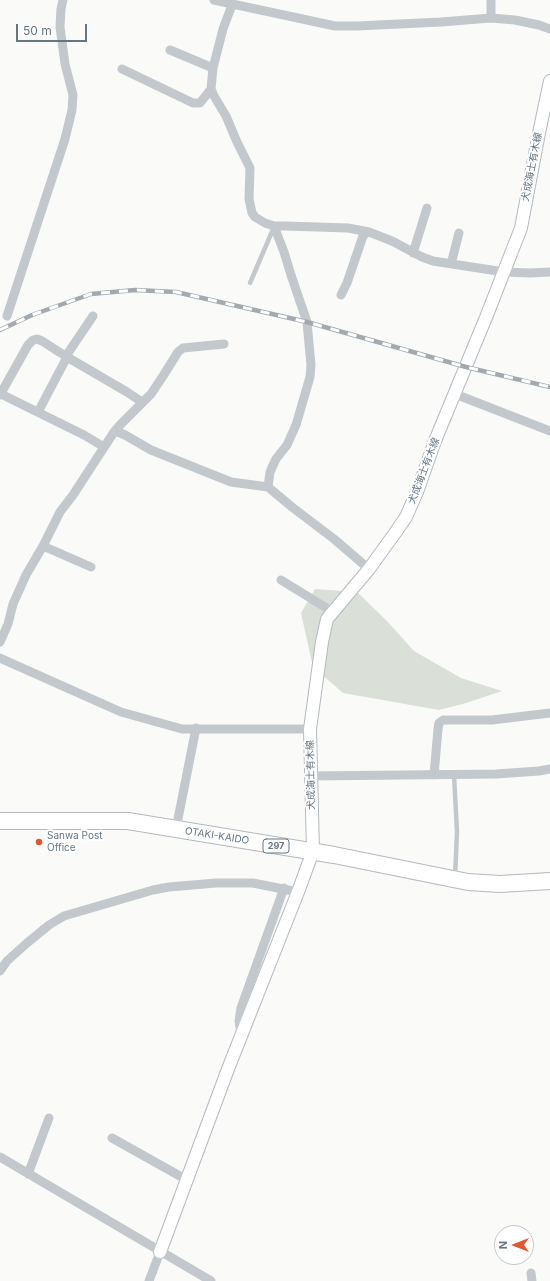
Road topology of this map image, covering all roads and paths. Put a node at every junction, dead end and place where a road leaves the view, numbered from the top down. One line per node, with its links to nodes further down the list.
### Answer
1 (64, 0): 22 (street)
2 (214, 0): 4 (street)
3 (491, 0): 5 (street)
4 (232, 4): 5 (street); 8 (street)
5 (491, 18): 6 (street)
6 (550, 30)
7 (170, 50): 8 (street)
8 (213, 68): 11 (street)
9 (122, 69): 11 (street)
10 (550, 81): 18 (main road, 犬成海士有木線)
11 (211, 89): 13 (street)
12 (427, 208): 16 (street)
13 (274, 226): 14 (street); 20 (lane); 33 (street)
14 (368, 232): 16 (street); 21 (street)
15 (459, 233): 17 (street)
16 (414, 252): 17 (street)
17 (451, 264): 18 (street)
18 (504, 272): 19 (street); 26 (main road, 犬成海士有木線)
19 (550, 272)
20 (250, 283)
21 (341, 295)
22 (7, 316)
23 (93, 316): 25 (street)
24 (224, 344): 28 (street)
25 (66, 357): 27 (street); 28 (street); 29 (street)
26 (455, 394): 30 (street); 36 (main road, 犬成海士有木線)
27 (1, 395): 29 (street)
28 (142, 402): 31 (street)
29 (38, 412): 32 (street)
30 (550, 431)
31 (114, 432): 32 (street); 33 (street)
32 (104, 447): 34 (street)
33 (268, 487): 36 (street)
34 (43, 546): 35 (street); 39 (street)
35 (91, 567)
36 (369, 569): 38 (main road, 犬成海士有木線)
37 (281, 580): 38 (street)
38 (333, 612): 43 (main road, 犬成海士有木線)
39 (0, 642)
40 (0, 658): 42 (street)
41 (550, 713): 45 (street)
42 (196, 728): 43 (street); 49 (street)
43 (310, 729): 47 (main road, 犬成海士有木線)
44 (550, 769): 46 (street)
45 (434, 775): 46 (street); 47 (street)
46 (454, 775): 51 (lane)
47 (311, 776): 50 (main road, 犬成海士有木線)
48 (0, 821): 49 (highway, OTAKI-KAIDO / 297)
49 (176, 829): 50 (highway, OTAKI-KAIDO / 297)
50 (313, 851): 51 (highway, OTAKI-KAIDO / 297); 54 (main road)
51 (455, 880): 52 (highway, OTAKI-KAIDO / 297)
52 (550, 881)
53 (284, 888): 54 (street); 55 (street); 56 (street)
54 (298, 892): 56 (main road)
55 (0, 971)
56 (241, 1036): 61 (main road)
57 (49, 1118): 60 (street)
58 (112, 1138): 61 (street)
59 (0, 1157): 60 (street)
60 (28, 1174): 62 (street)
61 (187, 1180): 62 (main road)
62 (160, 1252): 63 (street); 64 (street)
63 (149, 1281)
64 (211, 1281)

